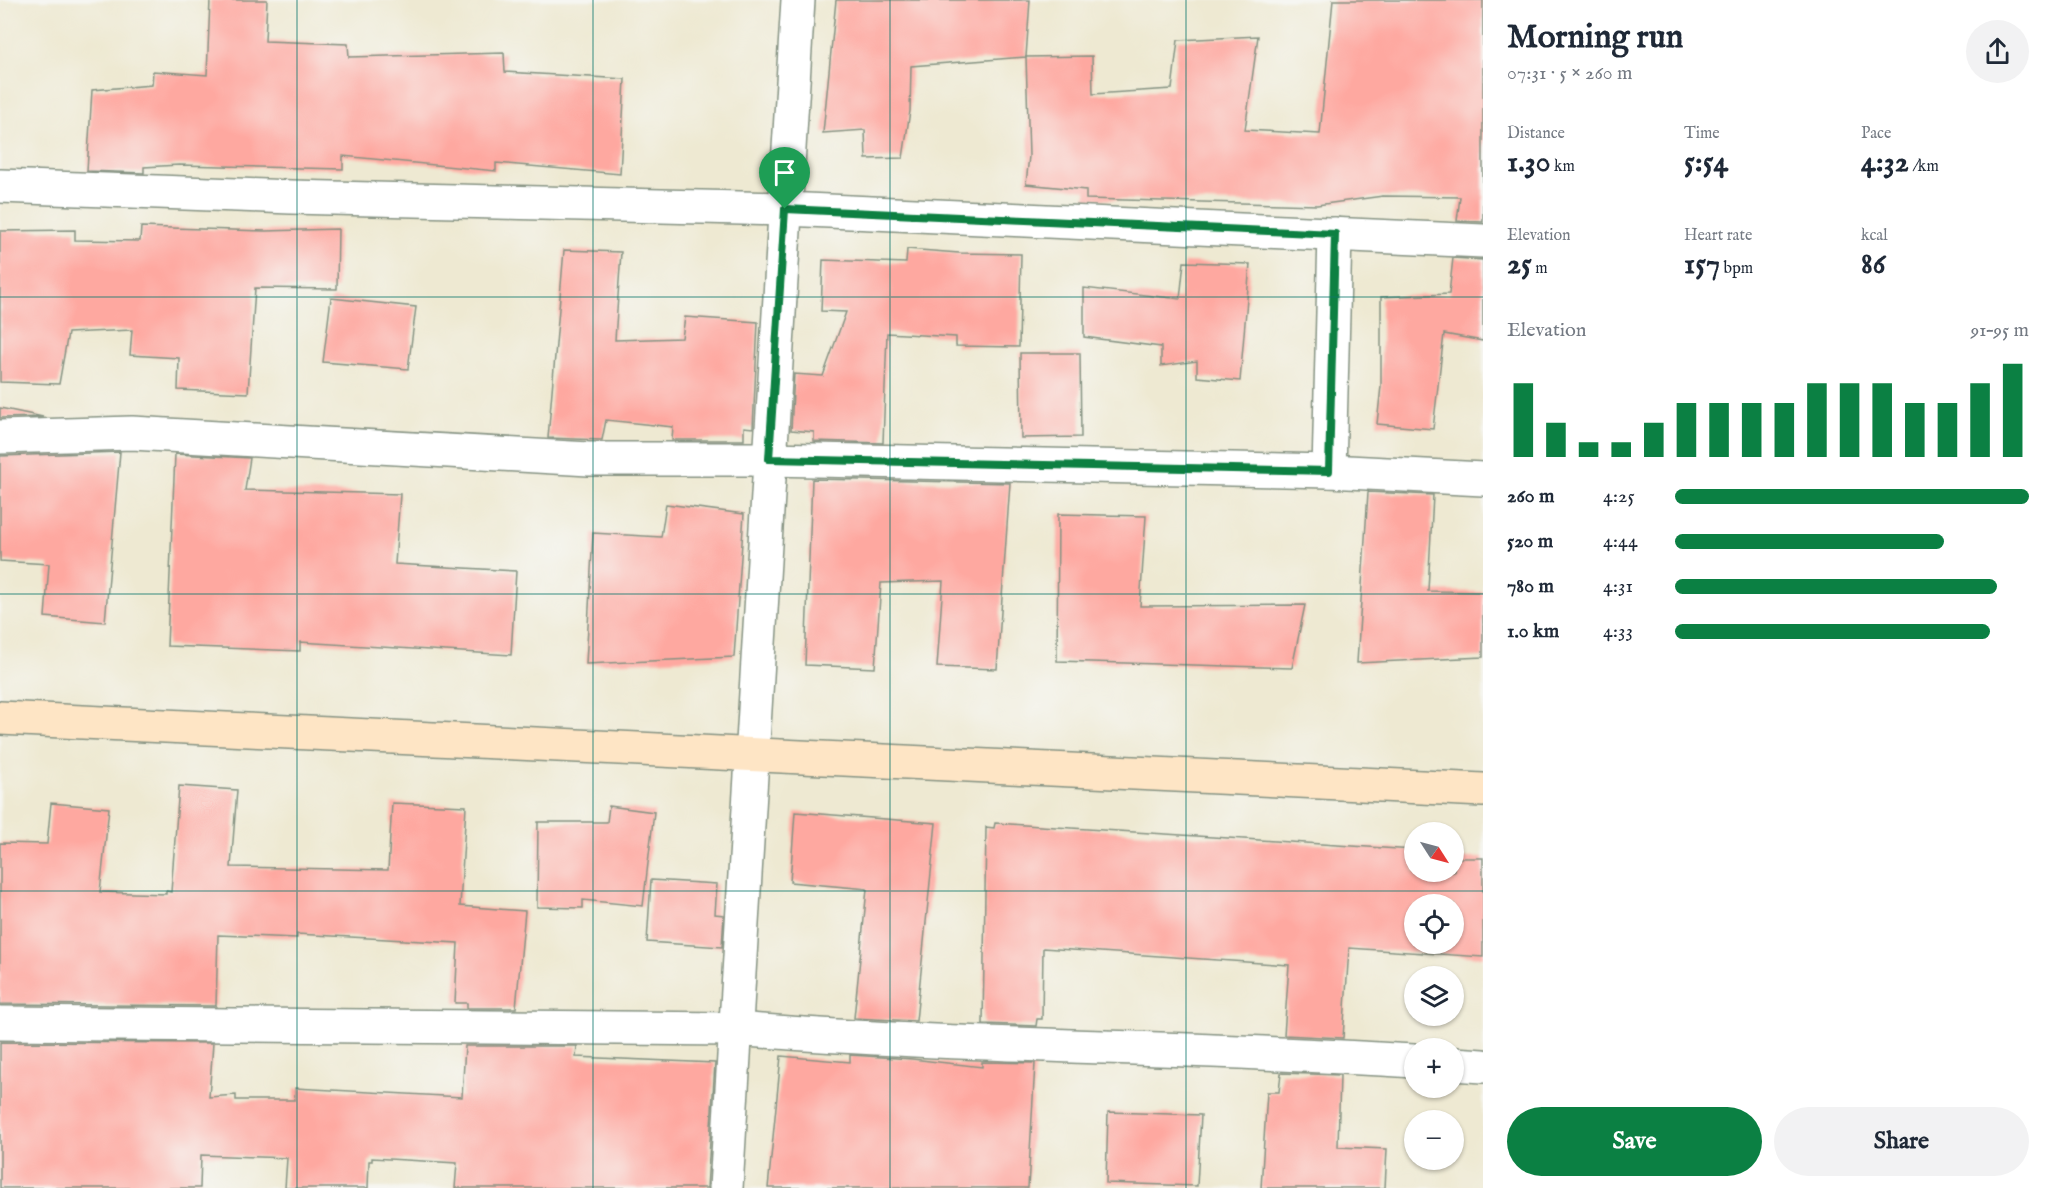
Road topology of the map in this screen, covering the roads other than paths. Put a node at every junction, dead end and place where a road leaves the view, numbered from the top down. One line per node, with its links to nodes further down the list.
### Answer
1 (798, 0): 3 (street)
2 (0, 186): 3 (street)
3 (785, 209): 4 (street); 7 (street)
4 (1335, 234): 5 (street); 8 (street)
5 (1483, 241)
6 (0, 437): 7 (street)
7 (769, 459): 8 (street); 11 (street)
8 (1329, 471): 9 (street)
9 (1483, 478)
10 (0, 718): 11 (street)
11 (750, 754): 12 (street); 14 (street)
12 (1483, 790)
13 (0, 1023): 14 (street)
14 (735, 1029): 15 (street); 18 (street)
15 (1404, 1060)
16 (1464, 1065): 17 (street)
17 (1483, 1066)
18 (726, 1188)

